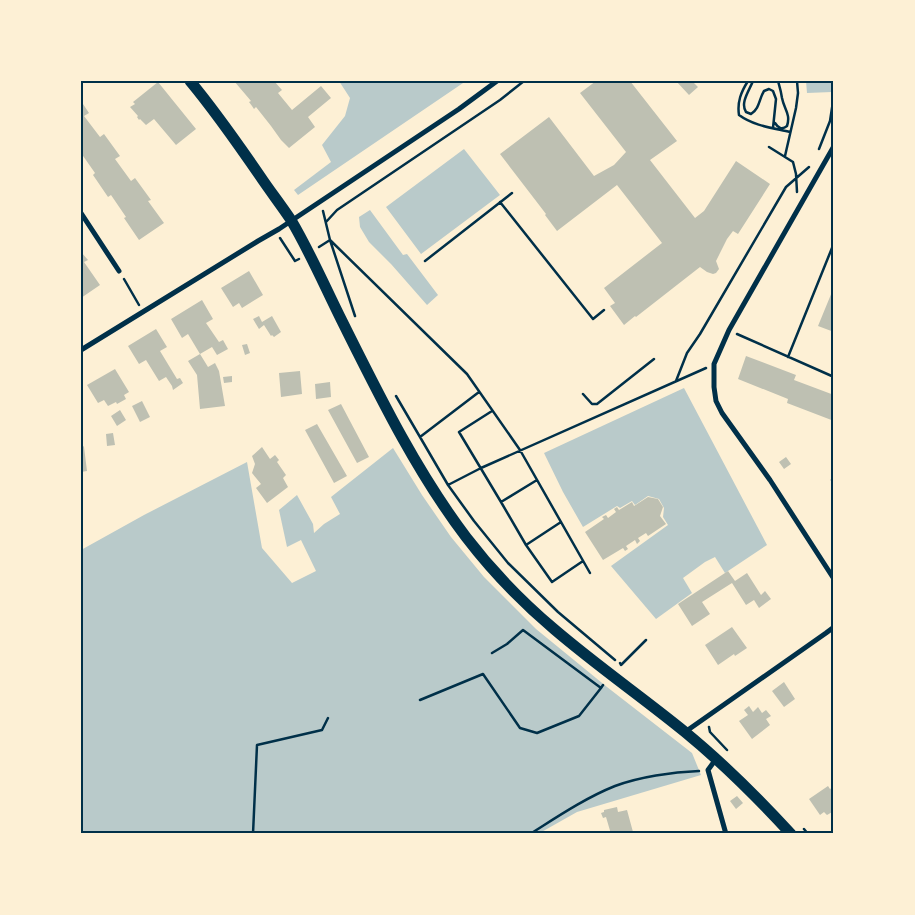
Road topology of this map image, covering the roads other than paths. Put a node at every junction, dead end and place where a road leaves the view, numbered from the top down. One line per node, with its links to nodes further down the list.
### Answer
1 (190, 81): 6 (main road)
2 (497, 81): 6 (street)
3 (834, 146): 4 (street)
4 (832, 156): 9 (street)
5 (81, 213): 7 (street)
6 (291, 220): 8 (street); 11 (main road)
7 (119, 271)
8 (81, 350)
9 (834, 579)
10 (834, 627): 11 (street)
11 (685, 732): 12 (main road)
12 (716, 758): 13 (street); 14 (main road)
13 (726, 834)
14 (791, 834)

